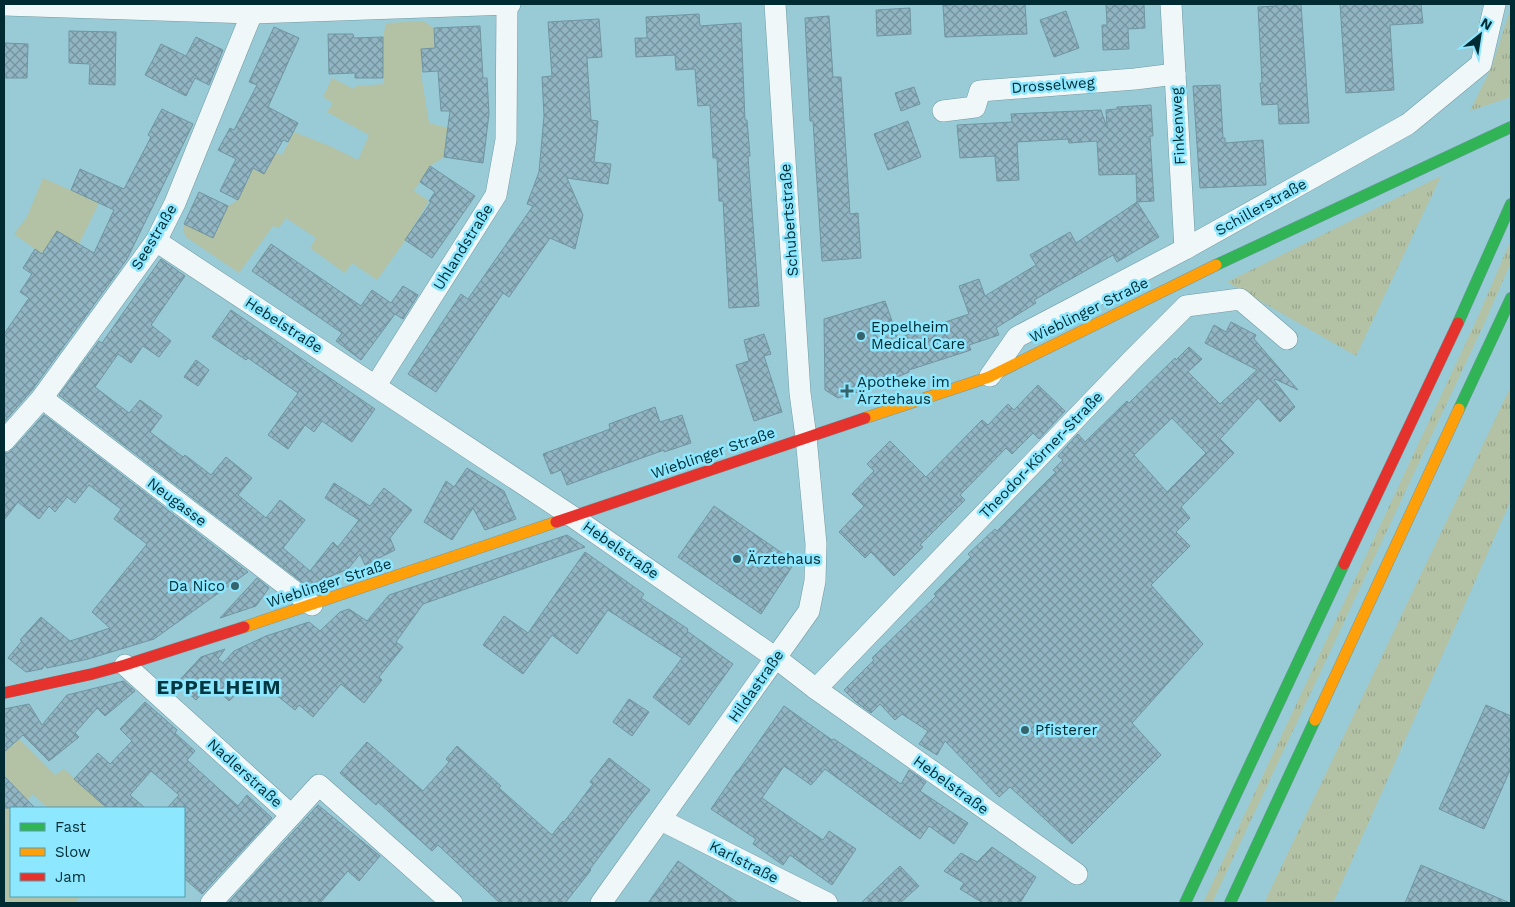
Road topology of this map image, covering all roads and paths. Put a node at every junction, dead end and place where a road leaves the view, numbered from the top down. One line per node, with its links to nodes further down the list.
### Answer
1 (508, 4): 6 (street); 16 (street, Uhlandstraße)
2 (774, 4): 18 (street, Schubertstraße)
3 (1171, 4): 7 (street, Finkenweg)
4 (1495, 4): 12 (street, Schillerstraße)
5 (4, 5): 6 (street)
6 (252, 8): 11 (street, Seestraße)
7 (1175, 74): 8 (street, Drosselweg); 12 (street, Finkenweg)
8 (943, 111)
9 (1511, 126): 15 (main road, Wieblinger Straße)
10 (1511, 204): 33 (main road)
11 (156, 241): 16 (street, Hebelstraße); 17 (street, Seestraße)
12 (1185, 249): 15 (street, Schillerstraße)
13 (1511, 298): 34 (main road)
14 (1287, 339): 24 (street, Theodor-Körner-Straße)
15 (989, 377): 18 (main road, Wieblinger Straße)
16 (376, 385): 20 (street, Hebelstraße)
17 (42, 398): 19 (street, Seestraße); 21 (street, Neugasse)
18 (806, 437): 20 (main road, Wieblinger Straße); 22 (street, Hildastraße)
19 (4, 441)
20 (574, 517): 21 (main road, Wieblinger Straße); 22 (street, Hebelstraße)
21 (312, 605): 23 (main road, Wieblinger Straße)
22 (776, 658): 24 (street, Hebelstraße); 27 (street, Hildastraße)
23 (125, 665): 25 (main road, Wieblinger Straße); 26 (street, Nadlerstraße)
24 (816, 689): 28 (street, Hebelstraße)
25 (4, 693)
26 (291, 815): 29 (street); 30 (street, Nadlerstraße)
27 (661, 820): 31 (street, Hildastraße); 32 (street, Karlstraße)
28 (1077, 874)
29 (211, 903)
30 (452, 903)
31 (601, 903)
32 (827, 903)
33 (1185, 903)
34 (1230, 903)

